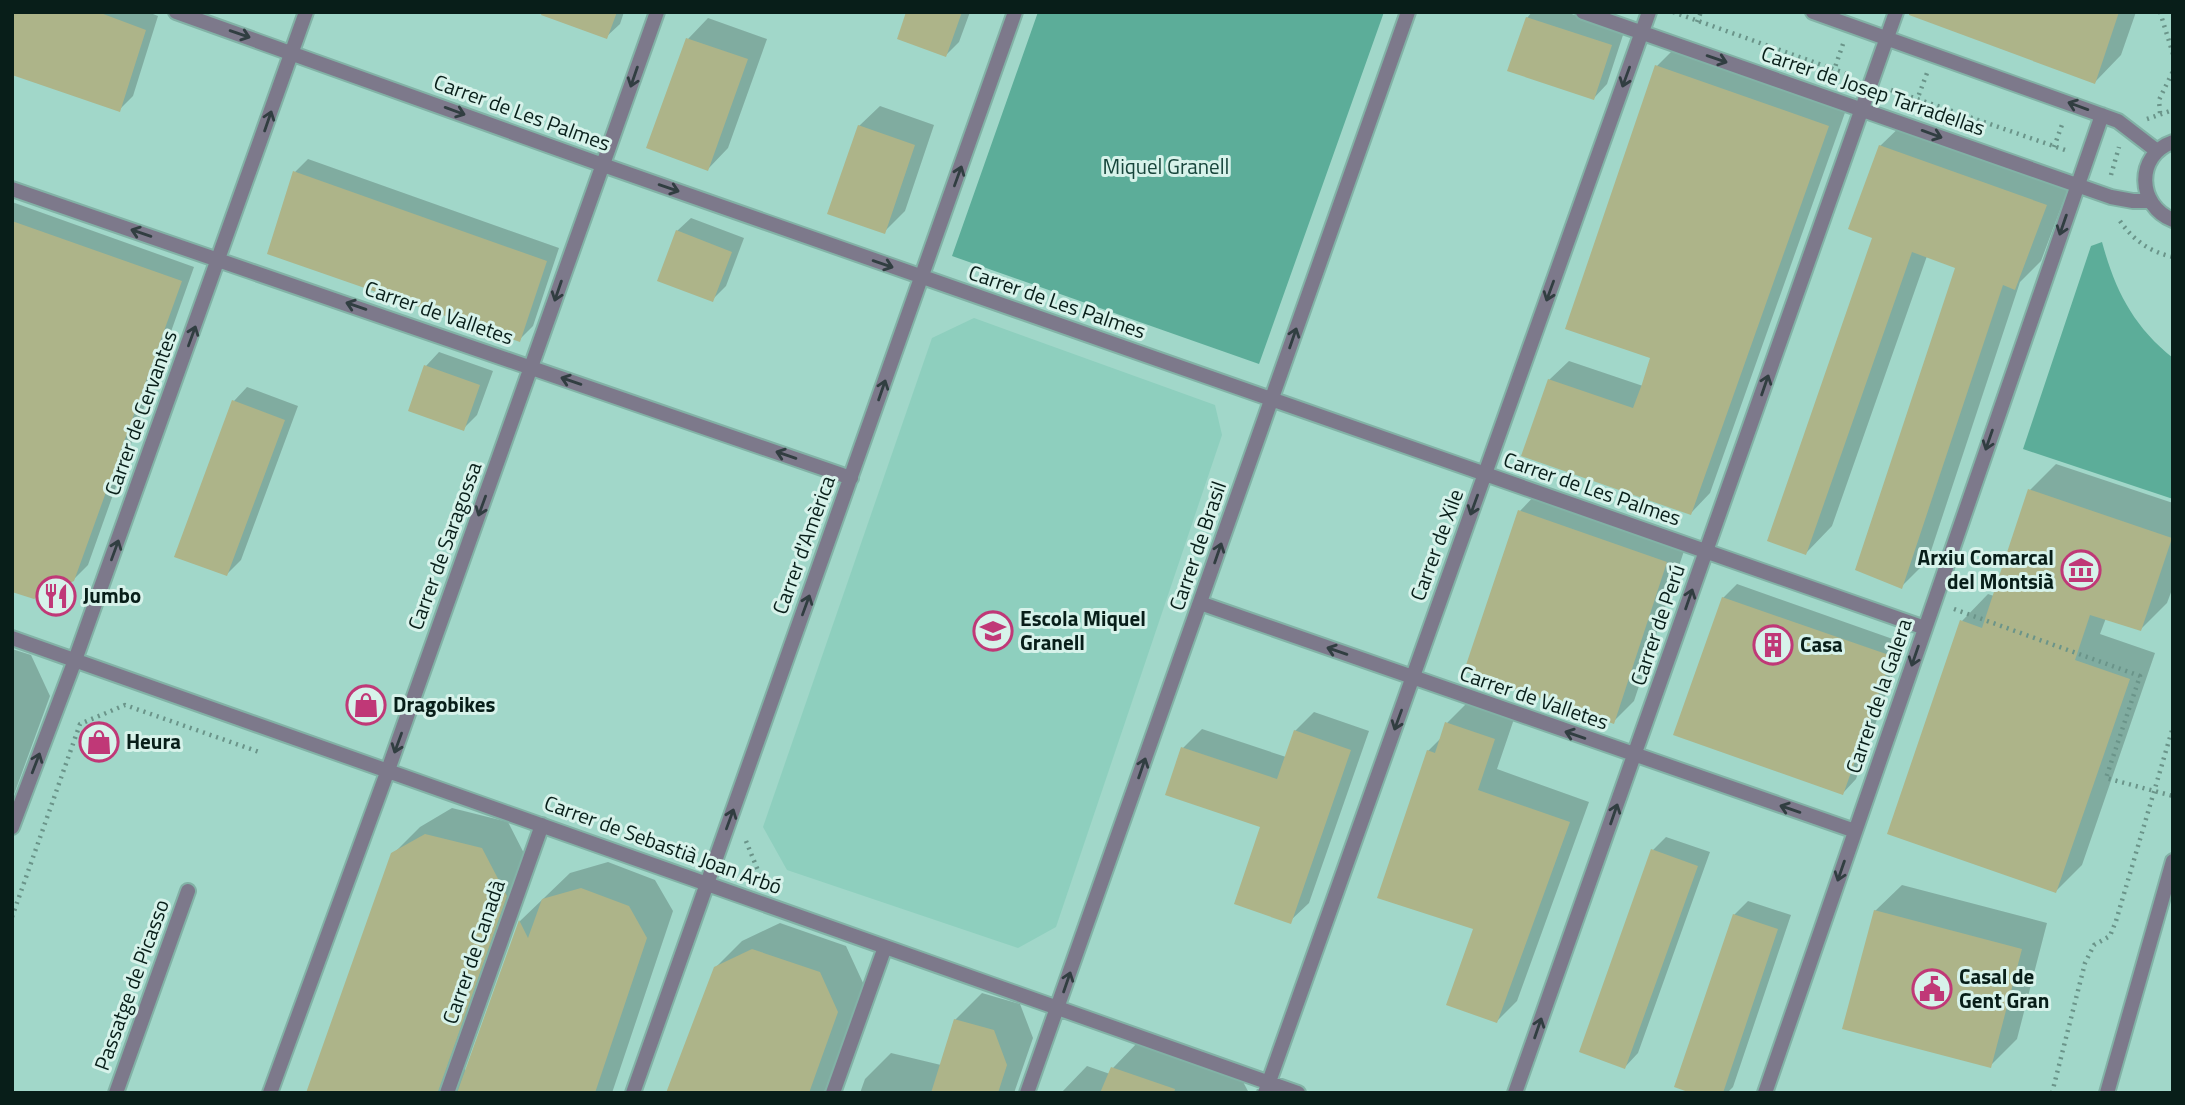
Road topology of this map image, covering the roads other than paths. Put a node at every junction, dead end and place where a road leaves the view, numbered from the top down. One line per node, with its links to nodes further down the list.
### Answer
1 (176, 12): 12 (street, Carrer de Les Palmes, one-way to 12)
2 (306, 12): 12 (street, Carrer de Cervantes)
3 (657, 12): 17 (street, Carrer de Saragossa, one-way to 17)
4 (1016, 12): 23 (street, Carrer d'Amèrica, one-way to 4)
5 (1408, 12): 25 (street, Carrer de Brasil, one-way to 5)
6 (1583, 12): 10 (street, Carrer de Josep Tarradellas)
7 (1649, 12): 10 (street, Carrer de Xile)
8 (1813, 12): 11 (street)
9 (1896, 12): 11 (street, Carrer de Perú)
10 (1642, 33): 13 (street, Carrer de Josep Tarradellas, one-way to 13); 26 (street, Carrer de Xile, one-way to 26)
11 (1887, 39): 13 (street, Carrer de Perú); 14 (street, one-way to 11)
12 (292, 52): 17 (street, Carrer de Les Palmes, one-way to 17); 22 (street, Carrer de Cervantes, one-way to 12)
13 (1863, 109): 18 (street, Carrer de Josep Tarradellas, one-way to 18); 28 (street, Carrer de Perú, one-way to 13)
14 (2102, 115): 16 (street); 18 (street, Carrer de la Galera)
15 (2173, 142): 16 (street)
16 (2157, 151): 20 (street)
17 (603, 165): 23 (street, Carrer de Les Palmes, one-way to 23); 24 (street, Carrer de Saragossa, one-way to 24)
18 (2077, 185): 20 (street, Carrer de Josep Tarradellas); 30 (street, Carrer de la Galera, one-way to 30)
19 (12, 189): 22 (street, Carrer de Valletes, one-way to 19)
20 (2150, 201): 21 (street)
21 (2173, 220)
22 (219, 259): 24 (street, Carrer de Valletes, one-way to 22); 32 (street, Carrer de Cervantes, one-way to 22)
23 (922, 277): 25 (street, Carrer de Les Palmes); 27 (street, Carrer d'Amèrica, one-way to 23)
24 (531, 367): 27 (street, Carrer de Valletes, one-way to 24); 35 (street, Carrer de Saragossa, one-way to 35)
25 (1272, 399): 26 (street, Carrer de Les Palmes); 29 (street, Carrer de Brasil, one-way to 25)
26 (1485, 474): 28 (street, Carrer de Les Palmes); 33 (street, Carrer de Xile, one-way to 33)
27 (851, 478): 40 (street, Carrer d'Amèrica, one-way to 27)
28 (1707, 551): 30 (street, Carrer de Les Palmes); 34 (street, Carrer de Perú, one-way to 28)
29 (1200, 603): 33 (street, Carrer de Valletes, one-way to 29); 43 (street, Carrer de Brasil, one-way to 29)
30 (1925, 628): 38 (street, Carrer de la Galera, one-way to 38)
31 (12, 638): 32 (street, Carrer de Sebastià Joan Arbó)
32 (75, 660): 35 (street, Carrer de Sebastià Joan Arbó); 37 (street, Carrer de Cervantes, one-way to 32)
33 (1413, 678): 34 (street, Carrer de Valletes, one-way to 33); 44 (street, Carrer de Xile, one-way to 44)
34 (1634, 755): 38 (street, Carrer de Valletes, one-way to 34); 52 (street, Carrer de Perú, one-way to 34)
35 (388, 770): 36 (street, Carrer de Sebastià Joan Arbó); 46 (street, Carrer de Saragossa)
36 (541, 825): 40 (street, Carrer de Sebastià Joan Arbó); 47 (street, Carrer de Canadà)
37 (12, 827)
38 (1855, 831): 53 (street, Carrer de la Galera, one-way to 53)
39 (2173, 861): 54 (street)
40 (707, 883): 42 (street, Carrer de Sebastià Joan Arbó); 48 (street, Carrer d'Amèrica)
41 (188, 891): 45 (street, Passatge de Picasso)
42 (885, 947): 43 (street, Carrer de Sebastià Joan Arbó); 49 (street)
43 (1058, 1008): 44 (street, Carrer de Sebastià Joan Arbó); 50 (street, Carrer de Brasil)
44 (1269, 1089): 51 (street, Carrer de Sebastià Joan Arbó)
45 (116, 1093)
46 (270, 1093)
47 (447, 1093)
48 (633, 1093)
49 (833, 1093)
50 (1027, 1093)
51 (1298, 1093)
52 (1516, 1093)
53 (1765, 1093)
54 (2107, 1093)

